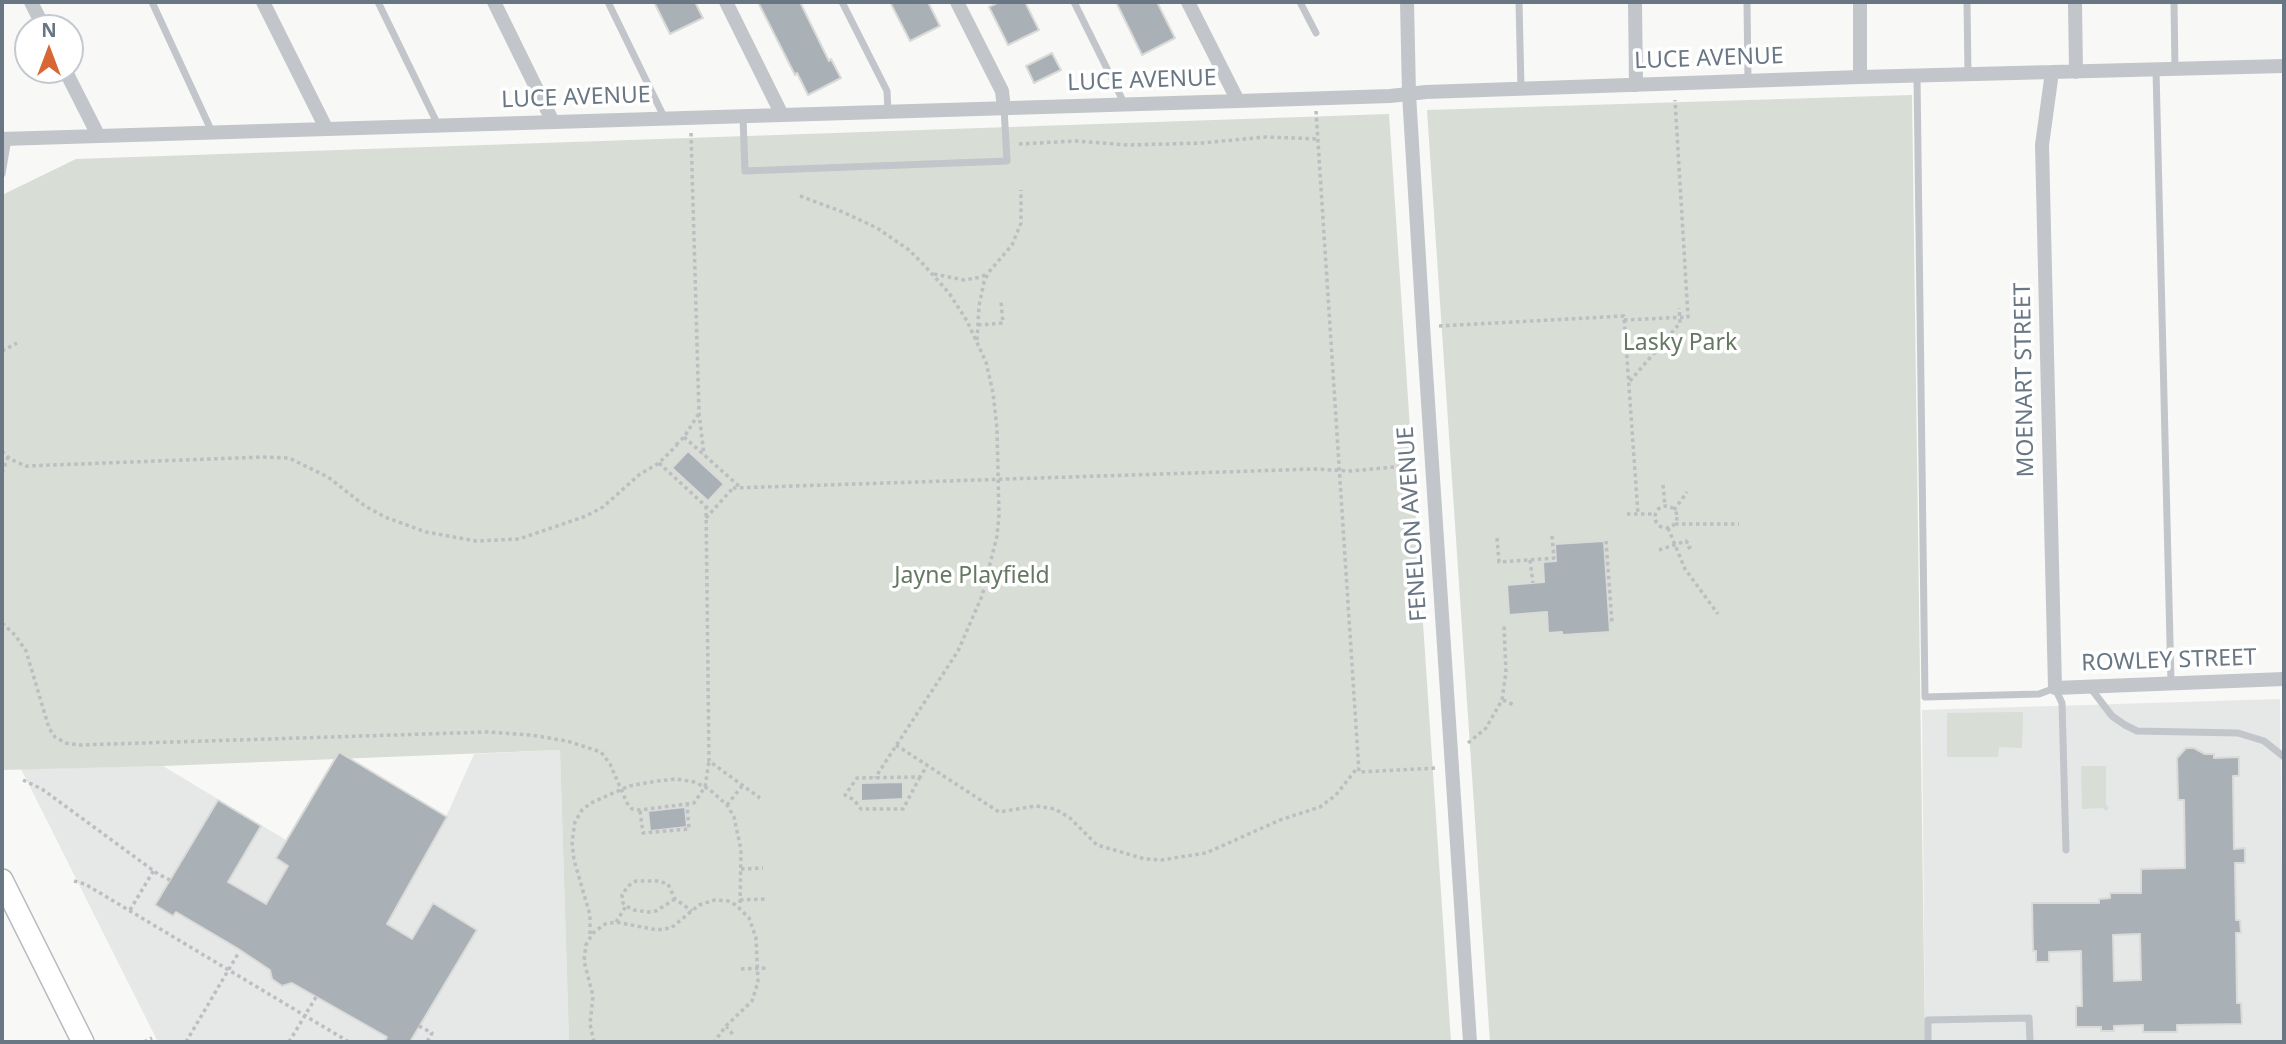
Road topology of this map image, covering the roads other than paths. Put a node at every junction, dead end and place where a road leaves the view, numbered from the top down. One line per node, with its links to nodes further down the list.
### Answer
1 (152, 2): 44 (lane)
2 (263, 2): 43 (street)
3 (379, 2): 42 (lane)
4 (494, 2): 41 (street)
5 (608, 2): 40 (lane)
6 (726, 2): 38 (street)
7 (842, 2): 37 (lane)
8 (957, 2): 36 (street)
9 (1074, 2): 35 (lane)
10 (1188, 2): 34 (street)
11 (1300, 2): 20 (lane)
12 (1407, 2): 33 (street, FENELON AVENUE)
13 (1519, 2): 32 (lane)
14 (1635, 2): 31 (street)
15 (1747, 2): 29 (lane)
16 (1860, 2): 28 (street)
17 (1967, 2): 26 (lane)
18 (2075, 2): 25 (street)
19 (2174, 2): 22 (lane)
20 (1316, 33)
21 (2284, 66): 22 (street, LUCE AVENUE)
22 (2175, 69): 23 (street, LUCE AVENUE)
23 (2156, 70): 25 (street, LUCE AVENUE); 49 (lane)
24 (2052, 72): 25 (street, LUCE AVENUE); 26 (street, LUCE AVENUE); 51 (street, MOENART STREET)
25 (2076, 72)
26 (1968, 75): 27 (street, LUCE AVENUE)
27 (1917, 76): 28 (street, LUCE AVENUE); 51 (lane)
28 (1860, 77): 29 (street, LUCE AVENUE)
29 (1748, 81): 31 (street, LUCE AVENUE)
30 (72, 84): 45 (street)
31 (1636, 85): 32 (street, LUCE AVENUE)
32 (1521, 89): 33 (street, LUCE AVENUE)
33 (1409, 94): 34 (street, LUCE AVENUE); 56 (street, FENELON AVENUE)
34 (1238, 101): 35 (street, LUCE AVENUE)
35 (1125, 105): 36 (street, LUCE AVENUE)
36 (1004, 108): 37 (street, LUCE AVENUE); 39 (lane)
37 (888, 112): 38 (street, LUCE AVENUE)
38 (782, 115): 39 (street, LUCE AVENUE)
39 (743, 116): 40 (street, LUCE AVENUE)
40 (665, 118): 41 (street, LUCE AVENUE)
41 (553, 122): 42 (street, LUCE AVENUE)
42 (438, 125): 43 (street, LUCE AVENUE)
43 (326, 128): 44 (street, LUCE AVENUE)
44 (212, 132): 45 (street, LUCE AVENUE)
45 (98, 135): 46 (street, LUCE AVENUE)
46 (5, 139): 47 (lane)
47 (2, 174)
48 (2284, 679): 49 (street, ROWLEY STREET)
49 (2171, 683): 50 (street, ROWLEY STREET)
50 (2088, 685): 51 (street, ROWLEY STREET); 52 (lane)
51 (2055, 688): 53 (lane)
52 (2284, 757)
53 (2066, 850)
54 (2, 880): 55 (main road)
55 (83, 1042)
56 (1470, 1042)
57 (1928, 1042): 58 (lane)
58 (2030, 1042)

